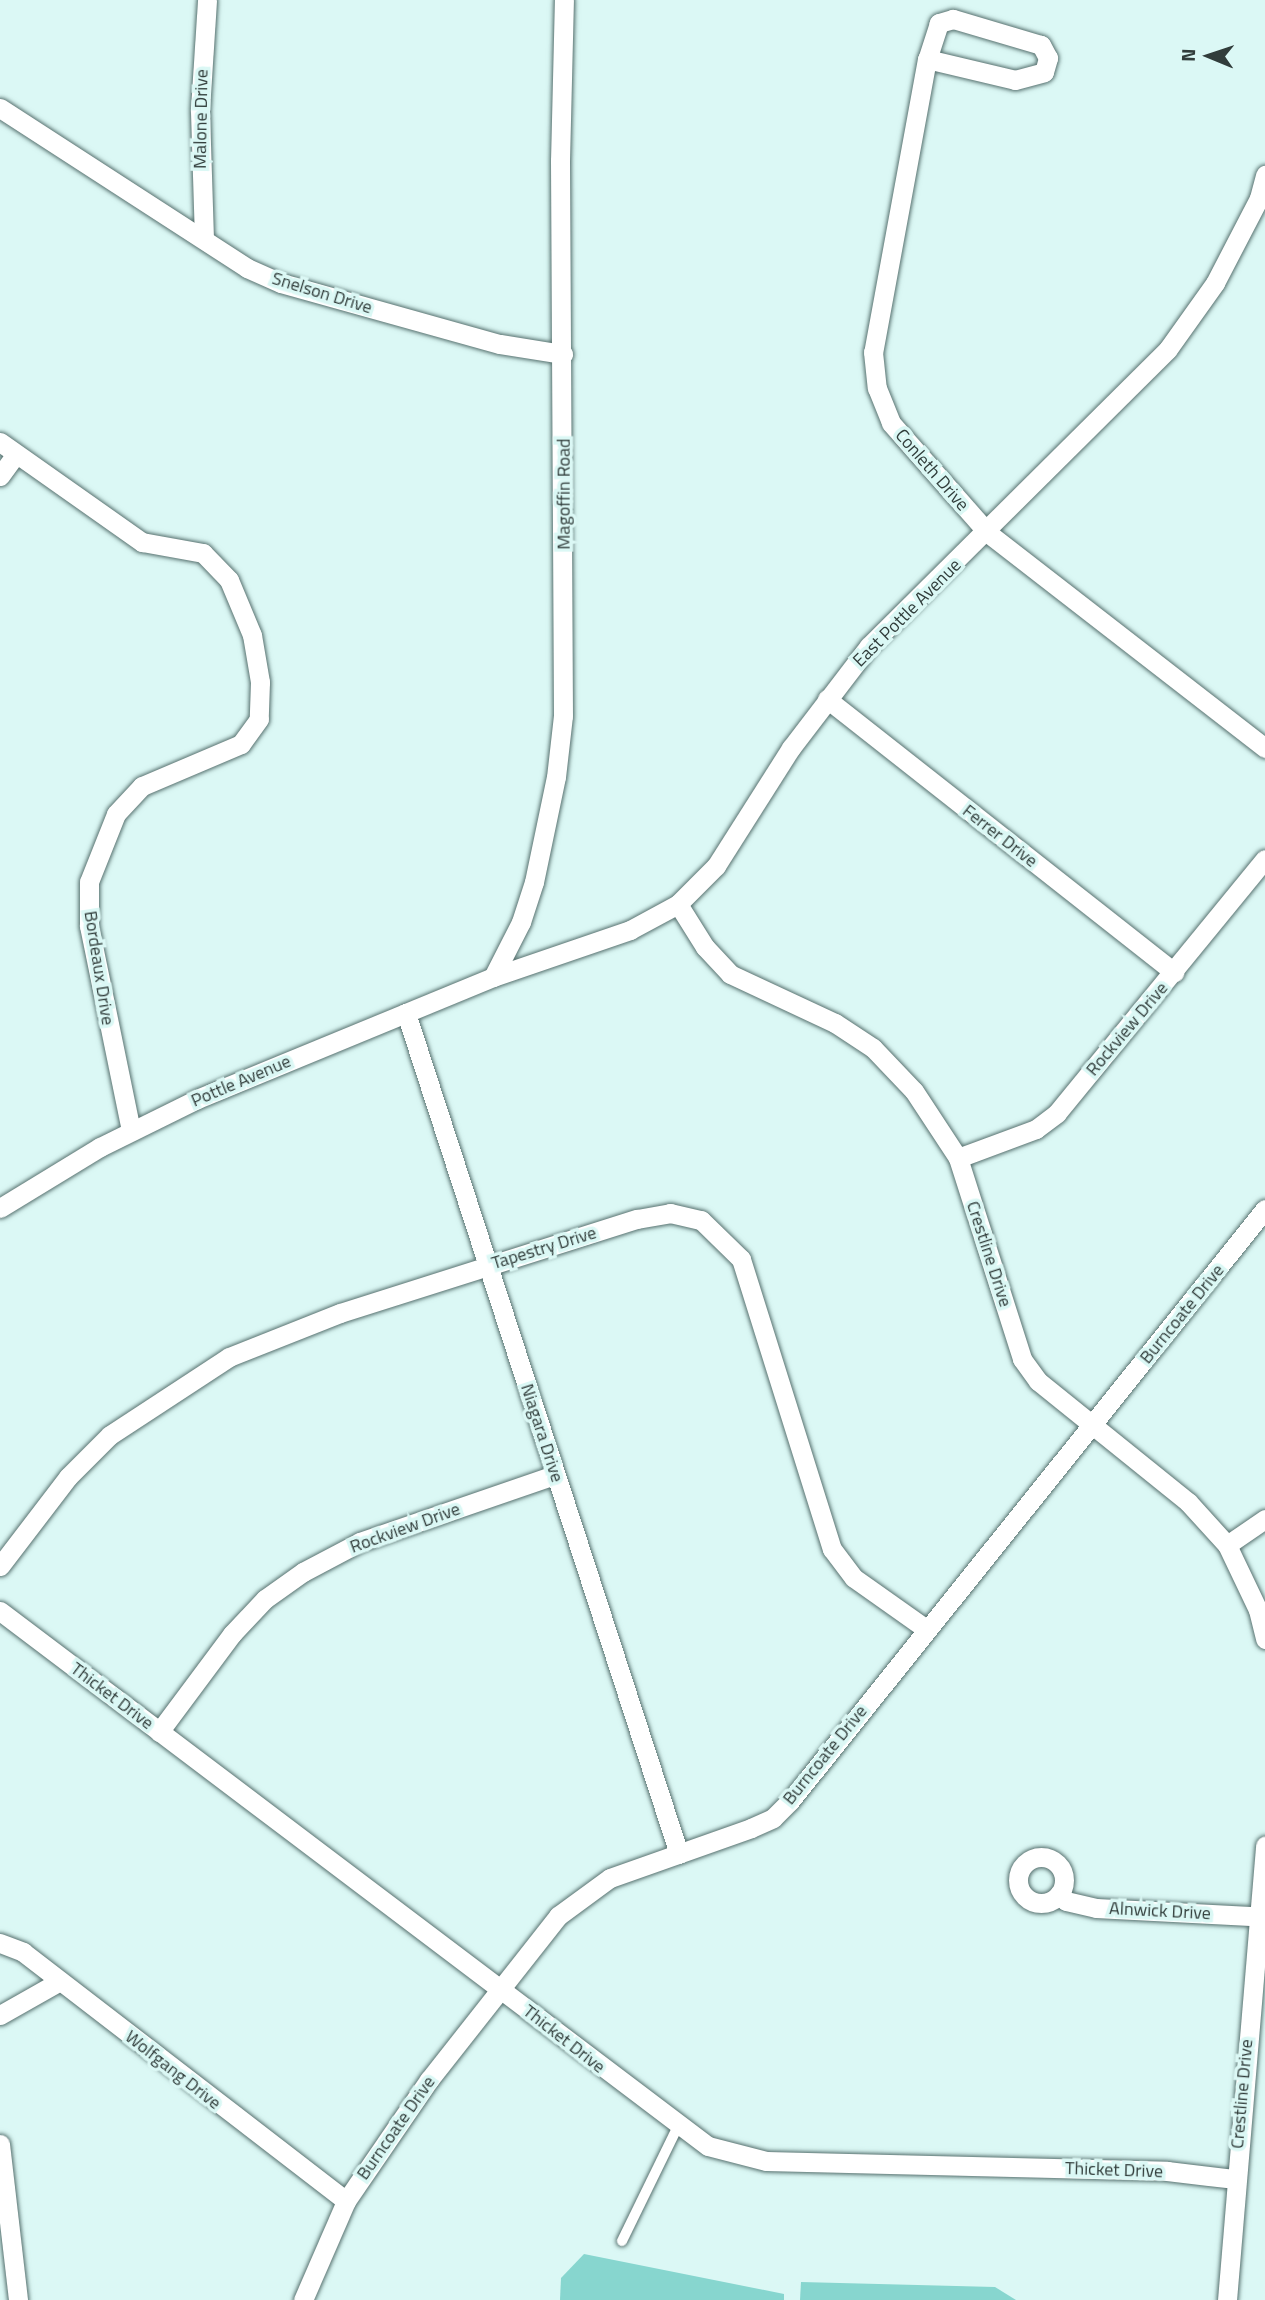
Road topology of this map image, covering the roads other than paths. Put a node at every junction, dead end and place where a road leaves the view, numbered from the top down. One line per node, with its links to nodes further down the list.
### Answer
1 (207, 0): 6 (street, Malone Drive)
2 (564, 0): 7 (street, Magoffin Road)
3 (927, 59): 3 (street, Conleth Drive); 11 (street, Conleth Drive)
4 (0, 108): 6 (street, Snelson Drive)
5 (1265, 175): 11 (street, East Pottle Avenue)
6 (204, 239): 7 (street, Snelson Drive)
7 (563, 354): 17 (street, Magoffin Road)
8 (0, 442): 9 (street, Bordeaux Drive)
9 (16, 454): 10 (street); 19 (street, Bordeaux Drive)
10 (0, 476)
11 (988, 533): 12 (street, East Pottle Avenue); 13 (street, Conleth Drive)
12 (827, 699): 15 (street, East Pottle Avenue); 16 (street, Ferrer Drive)
13 (1265, 748)
14 (1265, 859): 16 (street, Rockview Drive)
15 (678, 904): 17 (street, East Pottle Avenue); 20 (street, Crestline Drive)
16 (1174, 972): 20 (street, Rockview Drive)
17 (493, 977): 18 (street, Pottle Avenue)
18 (406, 1013): 19 (street, Pottle Avenue); 23 (street, Niagara Drive)
19 (131, 1131): 21 (street, Pottle Avenue)
20 (958, 1158): 24 (street, Crestline Drive)
21 (0, 1208)
22 (1265, 1209): 24 (street, Burncoate Drive)
23 (488, 1265): 25 (street, Niagara Drive); 28 (street, Tapestry Drive); 30 (street, Tapestry Drive)
24 (1093, 1426): 27 (street, Crestline Drive); 30 (street, Burncoate Drive)
25 (555, 1475): 32 (street, Rockview Drive); 34 (street, Niagara Drive)
26 (1265, 1519): 27 (street)
27 (1227, 1545): 31 (street, Crestline Drive)
28 (0, 1566)
29 (0, 1611): 32 (street, Thicket Drive)
30 (926, 1629): 34 (street, Burncoate Drive)
31 (1265, 1639)
32 (159, 1732): 39 (street, Thicket Drive)
33 (1265, 1846): 36 (street, Crestline Drive)
34 (679, 1854): 39 (street, Burncoate Drive)
35 (1059, 1894): 36 (street, Alnwick Drive)
36 (1262, 1917): 43 (street, Crestline Drive)
37 (0, 1943): 38 (street, Wolfgang Drive)
38 (60, 1981): 40 (street); 44 (street, Wolfgang Drive)
39 (499, 1988): 41 (street, Thicket Drive); 44 (street, Burncoate Drive)
40 (0, 2015)
41 (677, 2127): 43 (street, Thicket Drive); 45 (lane)
42 (0, 2144): 46 (street)
43 (1234, 2179): 48 (street, Crestline Drive)
44 (346, 2201): 47 (street, Burncoate Drive)
45 (622, 2241)
46 (18, 2300)
47 (303, 2300)
48 (1227, 2300)

